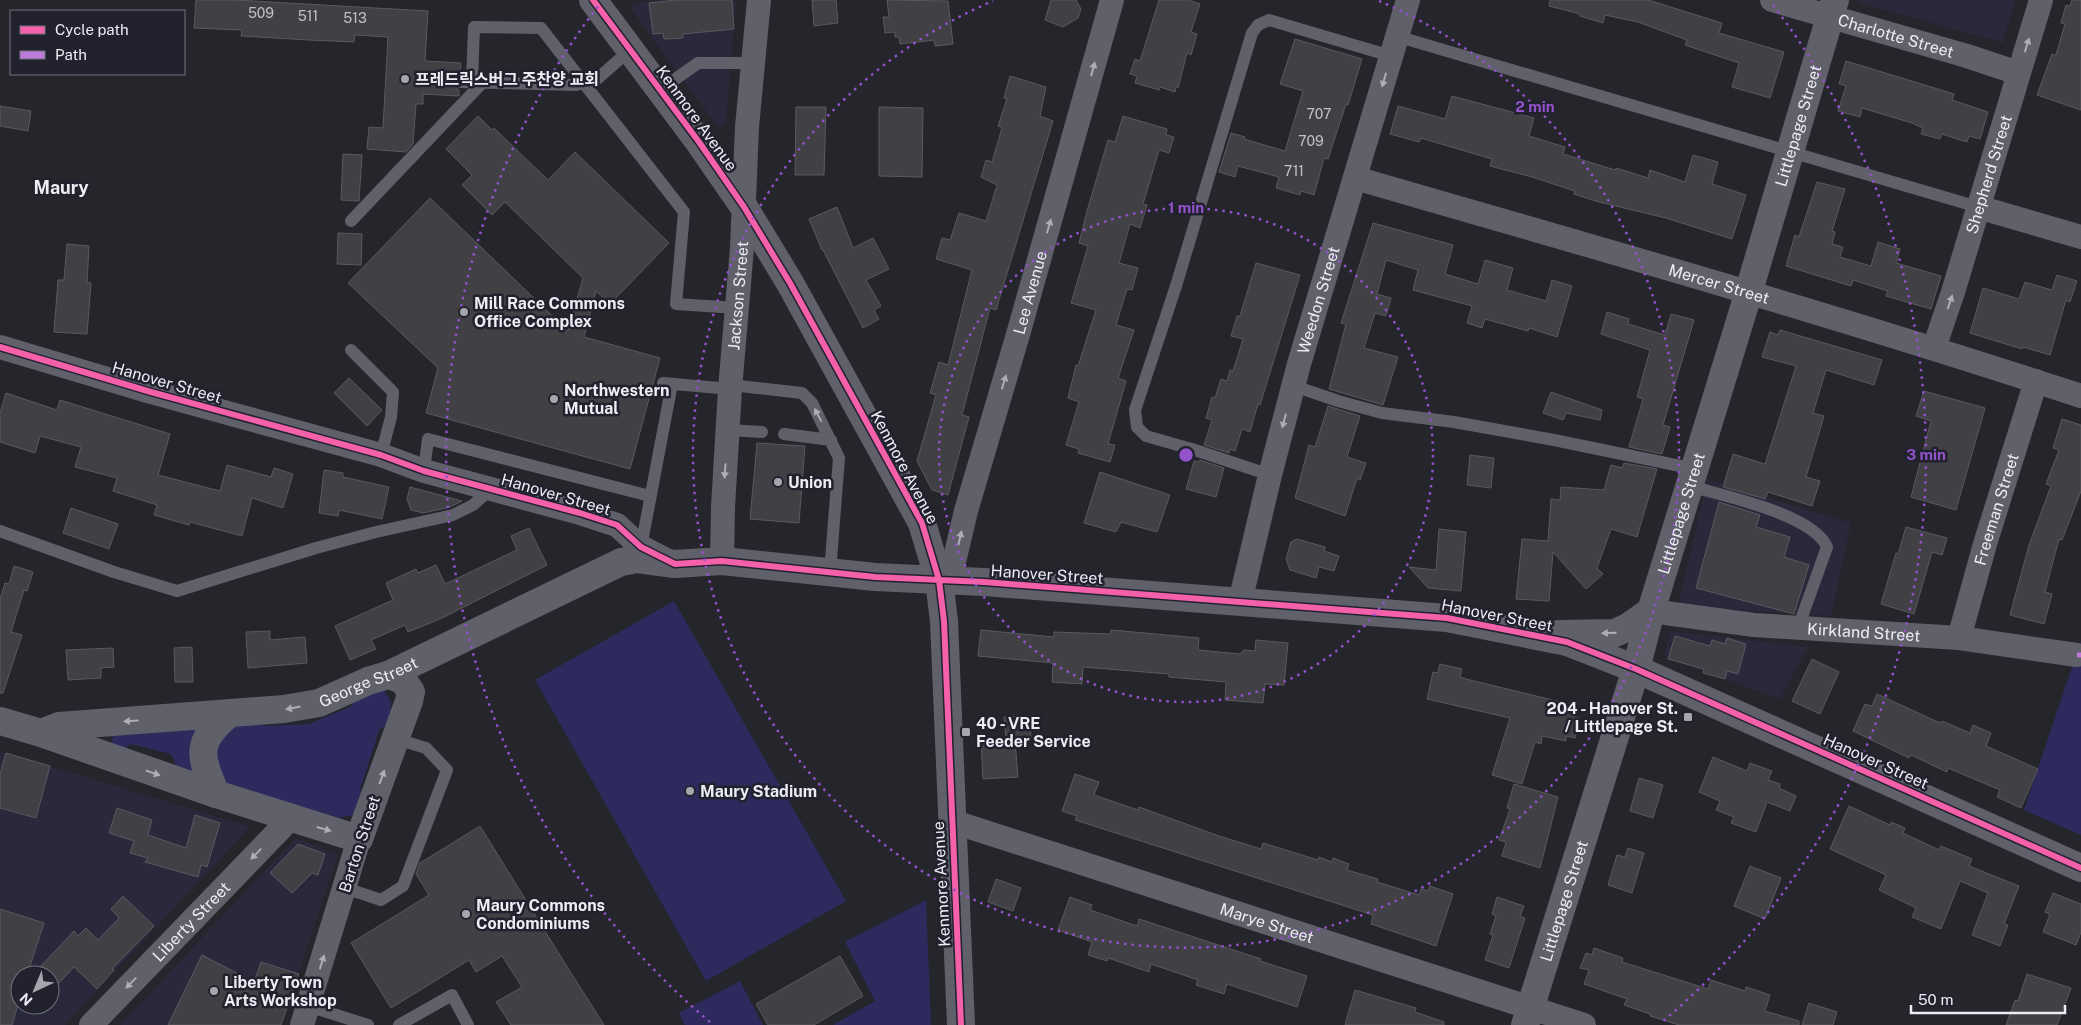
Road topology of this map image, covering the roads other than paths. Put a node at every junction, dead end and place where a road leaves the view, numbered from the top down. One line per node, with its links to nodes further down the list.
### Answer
1 (593, 0): 9 (street, Kenmore Avenue)
2 (759, 0): 10 (street, Jackson Street)
3 (1112, 0): 45 (street, Lee Avenue, one-way to 3)
4 (1408, 0): 8 (street, Weedon Street)
5 (1772, 0): 7 (street, Charlotte Street)
6 (2040, 0): 11 (street, Shepherd Street, one-way to 6)
7 (1832, 8): 11 (street, Charlotte Street); 15 (street, Littlepage Street)
8 (1394, 46): 15 (lane); 16 (street, Weedon Street, one-way to 16); 36 (lane)
9 (630, 50): 13 (lane); 14 (street, Kenmore Avenue)
10 (754, 63): 14 (lane); 17 (street, Jackson Street)
11 (2018, 73): 18 (street, Shepherd Street)
12 (472, 82): 13 (lane); 13 (lane); 19 (lane)
13 (584, 83): 22 (lane)
14 (660, 90): 17 (street, Kenmore Avenue)
15 (1790, 153): 18 (lane); 21 (street, Littlepage Street)
16 (1355, 178): 21 (street, Mercer Street); 27 (street, Weedon Street)
17 (744, 207): 22 (street, Jackson Street); 45 (street, Kenmore Avenue)
18 (1978, 207): 20 (street); 24 (street, Shepherd Street, one-way to 18)
19 (350, 221)
20 (2081, 237)
21 (1749, 292): 24 (street, Mercer Street); 37 (street, Littlepage Street)
22 (737, 308): 28 (street, Jackson Street)
23 (0, 347): 34 (street, Hanover Street)
24 (1934, 348): 26 (street, Mercer Street)
25 (351, 350): 34 (lane)
26 (2036, 381): 29 (street, Mercer Street); 50 (street, Freeman Street)
27 (1294, 386): 36 (street, Weedon Street, one-way to 36); 37 (lane)
28 (731, 387): 30 (street, Jackson Street); 33 (lane, one-way to 28); 39 (lane)
29 (2081, 396)
30 (728, 430): 31 (lane); 42 (street, Jackson Street, one-way to 42)
31 (762, 432)
32 (784, 434): 33 (lane)
33 (831, 440): 44 (lane)
34 (381, 456): 35 (street, Hanover Street)
35 (424, 471): 38 (street, Hanover Street); 39 (lane)
36 (1270, 475): 46 (street, Weedon Street)
37 (1692, 478): 47 (street, Littlepage Street); 48 (lane)
38 (491, 489): 40 (lane); 41 (street, Hanover Street)
39 (650, 496): 41 (lane)
40 (0, 531)
41 (641, 547): 43 (street, Hanover Street)
42 (722, 561): 43 (street, Hanover Street); 44 (street, Hanover Street)
43 (674, 564): 53 (street, George Street)
44 (830, 572): 45 (street, Hanover Street)
45 (939, 580): 46 (street, Hanover Street); 60 (street, Kenmore Avenue)
46 (1240, 602): 49 (street, Hanover Street)
47 (1651, 611): 48 (street, Kirkland Street); 49 (street, one-way to 49); 52 (street, Littlepage Street)
48 (1798, 628): 50 (street, Kirkland Street)
49 (1528, 634): 52 (street, Hanover Street)
50 (1959, 638): 51 (street, Kirkland Street)
51 (2077, 655)
52 (1636, 669): 62 (street, Hanover Street); 65 (street, Littlepage Street)
53 (388, 675): 54 (street, George Street, one-way to 54); 57 (street, Barton Street)
54 (229, 714): 56 (street, George Street, one-way to 56); 58 (street)
55 (0, 721): 56 (street)
56 (41, 733): 58 (street, one-way to 58)
57 (396, 739): 61 (street, Barton Street, one-way to 57); 63 (lane)
58 (216, 794): 59 (street)
59 (290, 819): 61 (street, one-way to 61); 66 (street, Liberty Street, one-way to 66)
60 (951, 821): 65 (street, Marye Street); 70 (street, Kenmore Avenue)
61 (359, 839): 63 (street, Barton Street)
62 (2081, 868)
63 (344, 888): 64 (street, Barton Street, one-way to 63)
64 (305, 1016): 67 (lane)
65 (1528, 1016): 71 (street, Marye Street)
66 (91, 1025)
67 (368, 1025)
68 (399, 1025): 69 (lane)
69 (468, 1025)
70 (961, 1025)
71 (1584, 1025)

